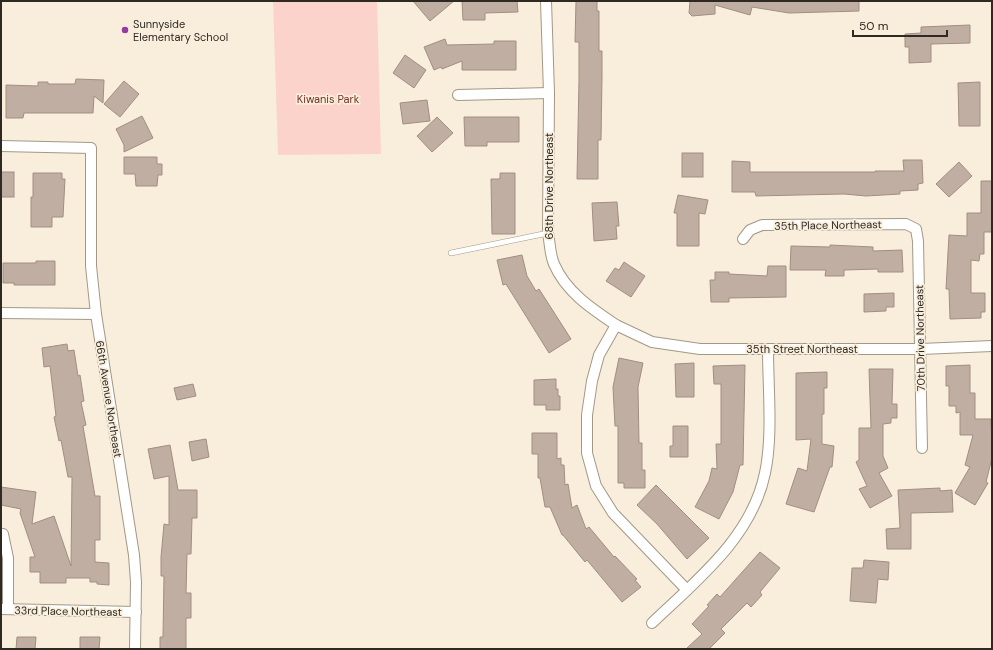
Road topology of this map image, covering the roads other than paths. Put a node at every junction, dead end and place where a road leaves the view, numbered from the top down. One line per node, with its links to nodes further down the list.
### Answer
1 (546, 1): 2 (street, 68th Drive Northeast)
2 (549, 93): 3 (street); 6 (street, 68th Drive Northeast)
3 (458, 95)
4 (1, 146): 10 (street, 66th Avenue Northeast)
5 (916, 229): 7 (street, 35th Place Northeast); 14 (street, 70th Drive Northeast)
6 (548, 233): 8 (lane); 11 (street, 68th Drive Northeast)
7 (743, 239)
8 (451, 253)
9 (1, 313): 10 (street)
10 (96, 314): 19 (street, 66th Avenue Northeast)
11 (616, 325): 13 (street, 35th Street Northeast); 17 (street)
12 (992, 346): 14 (street, 35th Street Northeast)
13 (768, 349): 14 (street, 35th Street Northeast); 17 (street)
14 (921, 349): 15 (street, 70th Drive Northeast)
15 (922, 448)
16 (3, 534): 18 (street)
17 (687, 590): 20 (street)
18 (4, 609): 19 (street, 33rd Place Northeast)
19 (136, 612): 21 (street, 66th Avenue Northeast)
20 (652, 623)
21 (135, 649)

